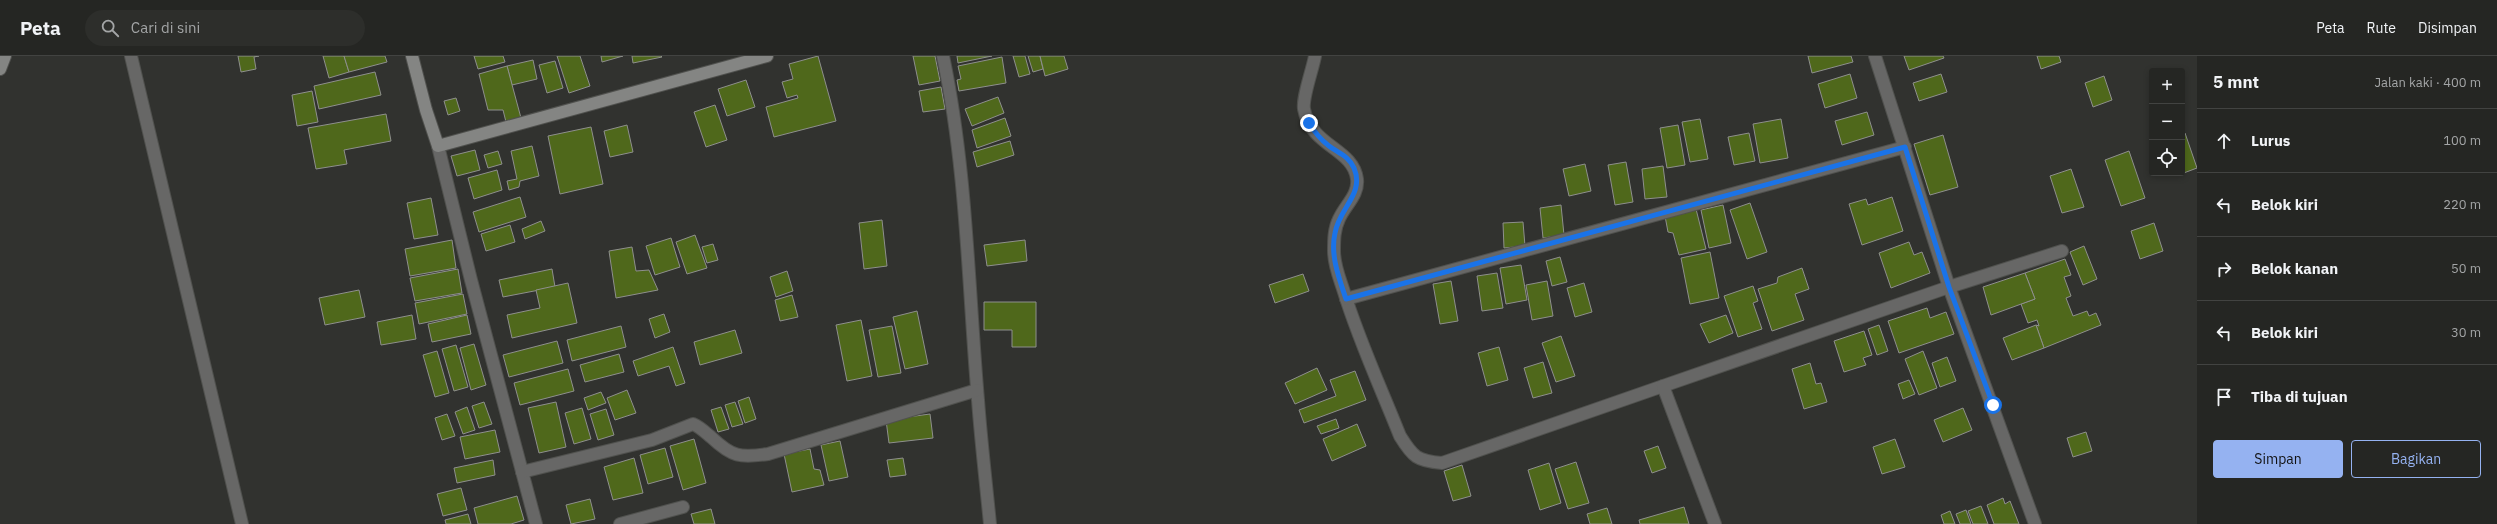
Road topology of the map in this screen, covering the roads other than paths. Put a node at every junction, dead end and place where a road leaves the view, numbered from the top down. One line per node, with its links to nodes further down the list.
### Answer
1 (5, 56): 8 (street)
2 (131, 56): 18 (street)
3 (412, 56): 9 (street)
4 (767, 56): 9 (street)
5 (943, 56): 15 (street)
6 (1315, 56): 13 (street)
7 (1875, 56): 10 (street)
8 (0, 69)
9 (438, 146): 16 (street)
10 (1905, 147): 12 (street); 13 (street)
11 (2062, 251): 12 (street)
12 (1949, 287): 14 (street); 23 (street)
13 (1346, 299): 14 (street)
14 (1663, 386): 22 (street)
15 (977, 390): 16 (street); 21 (street)
16 (522, 472): 19 (street)
17 (683, 507): 20 (street)
18 (242, 524)
19 (536, 524)
20 (620, 524)
21 (990, 524)
22 (1715, 524)
23 (2036, 524)

